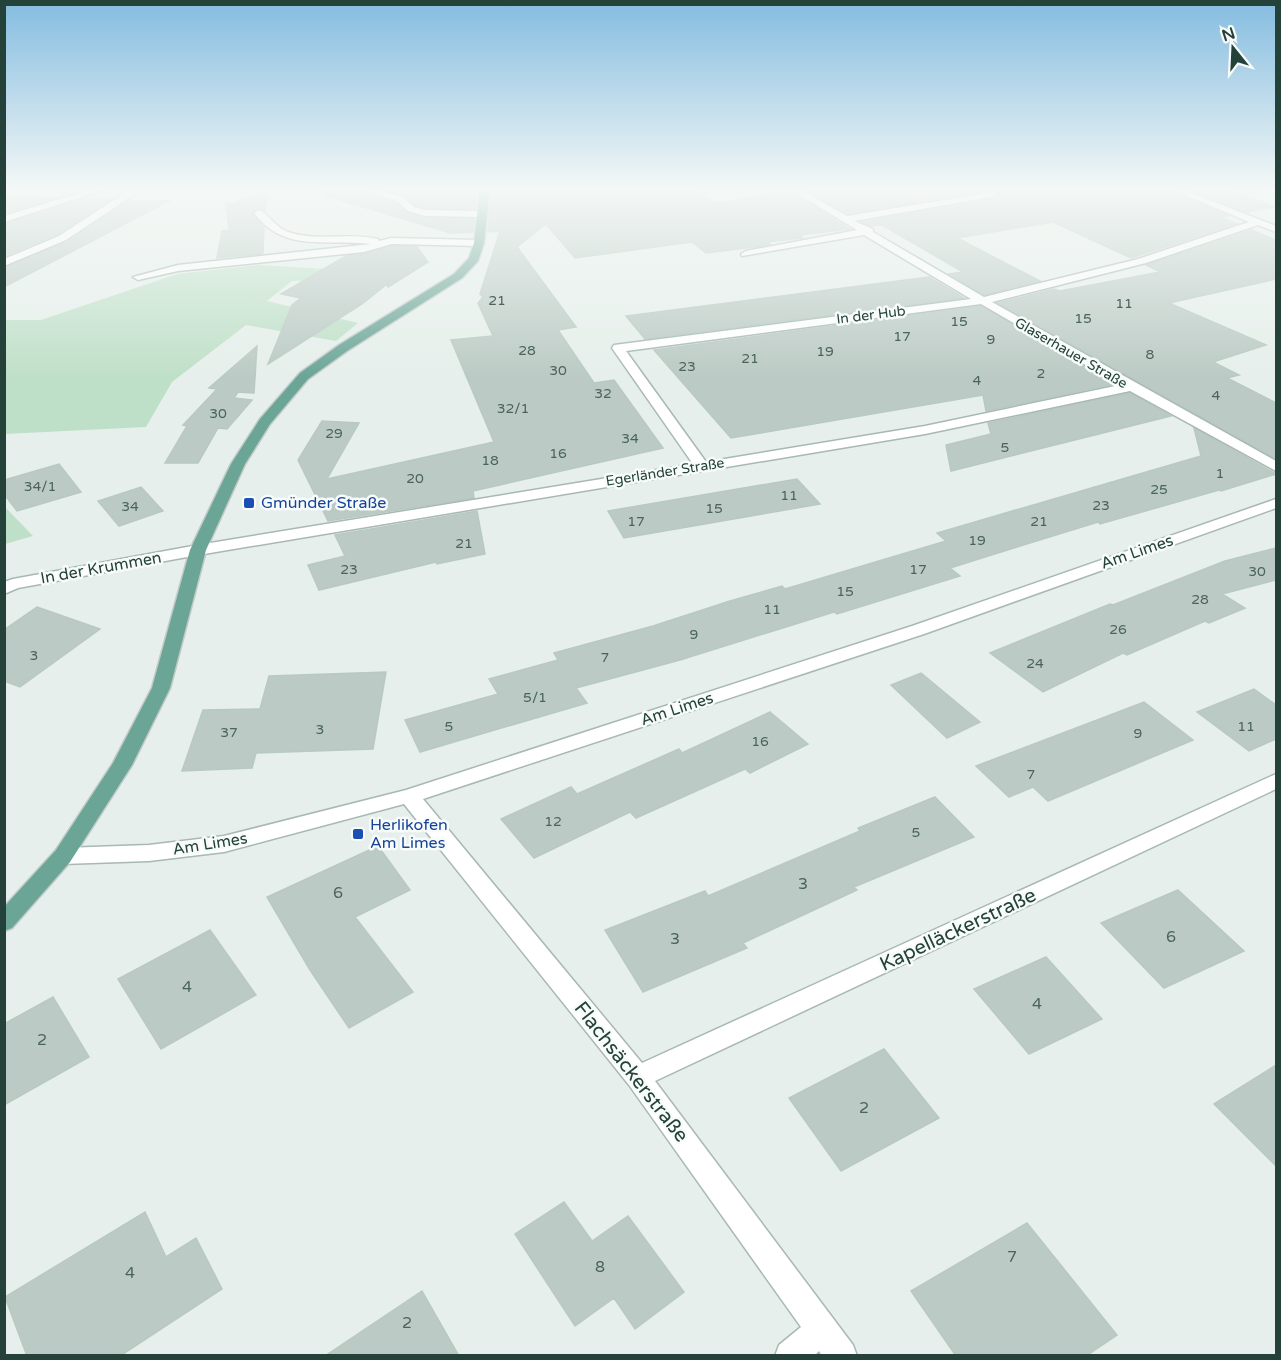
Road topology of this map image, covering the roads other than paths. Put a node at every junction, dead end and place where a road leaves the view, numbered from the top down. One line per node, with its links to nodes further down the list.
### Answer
1 (33, 251): 8 (street)
2 (340, 251): 9 (street)
3 (476, 251): 15 (main road)
4 (760, 251): 7 (street)
5 (902, 251): 10 (street, Glaserhauer Straße)
6 (1170, 251): 10 (street, In der Hub)
7 (746, 254)
8 (4, 263)
9 (138, 277)
10 (981, 301): 11 (street, Glaserhauer Straße); 12 (street, In der Hub)
11 (1130, 387): 12 (street, Egerländer Straße); 13 (street, Glaserhauer Straße)
12 (702, 466): 15 (street, Egerländer Straße)
13 (1276, 467)
14 (1276, 503): 18 (street, Am Limes)
15 (198, 550): 16 (street, In der Krummen); 19 (main road)
16 (4, 589)
17 (1276, 781): 21 (street, Kapelläckerstraße)
18 (410, 796): 19 (street, Am Limes); 21 (street, Flachsäckerstraße)
19 (63, 856): 20 (main road)
20 (4, 922)
21 (638, 1077): 22 (street, Flachsäckerstraße)
22 (821, 1330): 23 (street); 24 (street, Flachsäckerstraße)
23 (790, 1356)
24 (842, 1356)

